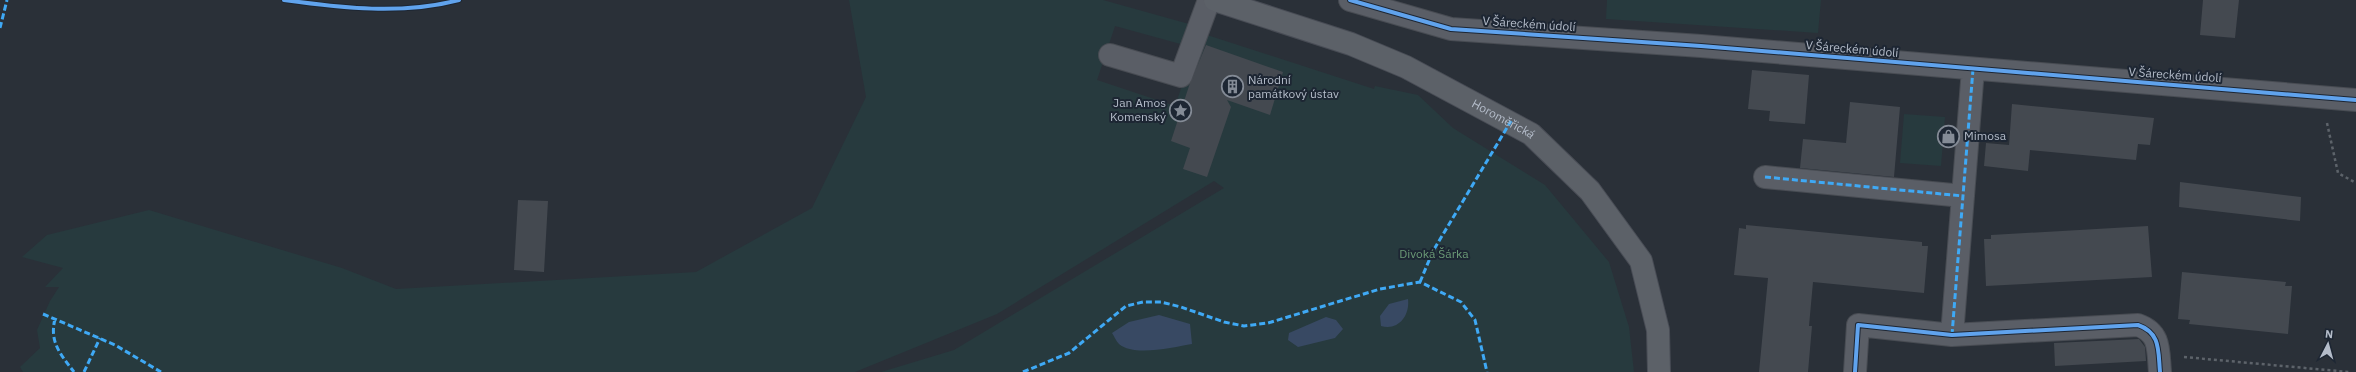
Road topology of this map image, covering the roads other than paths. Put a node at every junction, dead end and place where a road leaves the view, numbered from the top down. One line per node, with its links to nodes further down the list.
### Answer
1 (1208, 0): 4 (street)
2 (1214, 0): 11 (main road, Horoměřická)
3 (1350, 0): 5 (street, V Šáreckém údolí)
4 (1110, 54)
5 (1973, 69): 6 (street, V Šáreckém údolí); 8 (street)
6 (2356, 100)
7 (1765, 177): 8 (street)
8 (1963, 196): 9 (street)
9 (1952, 334): 10 (street); 12 (street)
10 (2159, 363)
11 (1659, 372)
12 (1855, 372)

